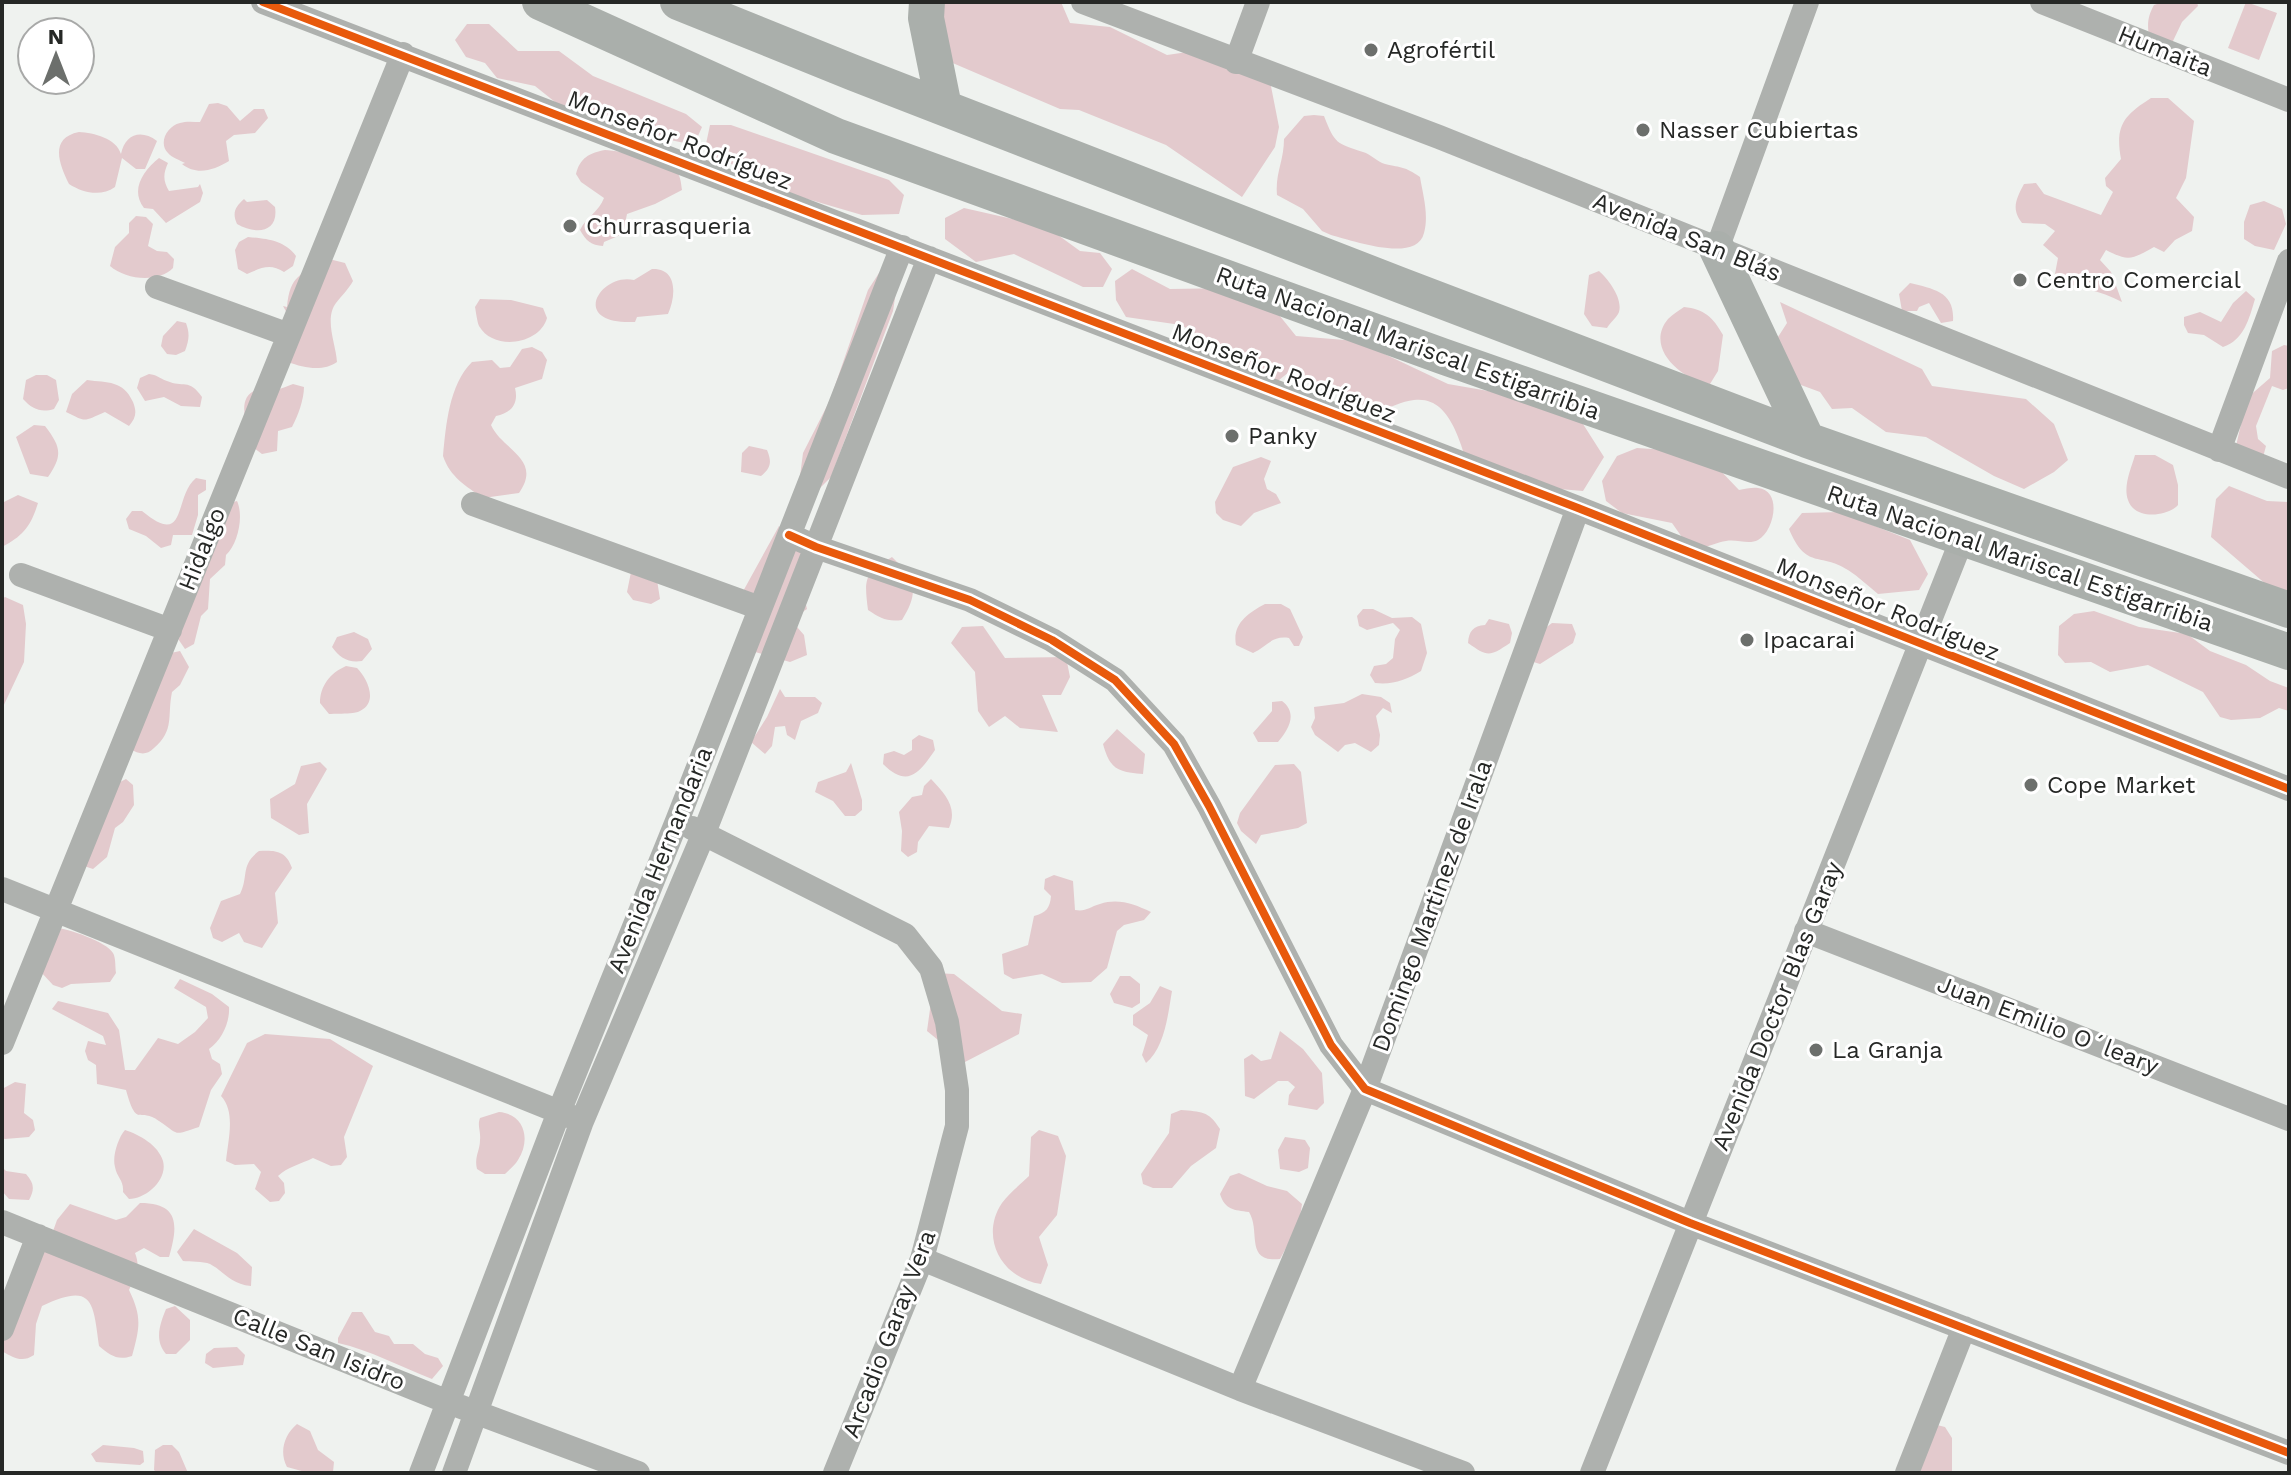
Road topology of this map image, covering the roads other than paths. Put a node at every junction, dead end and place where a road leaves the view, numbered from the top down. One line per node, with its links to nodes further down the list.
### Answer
1 (263, 2): 9 (street, Monseñor Rodríguez)
2 (540, 2): 25 (highway, Ruta Nacional Mariscal Estigarribia)
3 (678, 2): 12 (highway, Ruta Nacional Mariscal Estigarribia)
4 (927, 2): 12 (highway)
5 (1083, 2): 10 (street, Avenida San Blás)
6 (1258, 2): 10 (street)
7 (1807, 2): 14 (street)
8 (2042, 2): 11 (street, Humaita)
9 (403, 54): 13 (street, Monseñor Rodríguez); 18 (street, Hidalgo)
10 (1236, 62): 14 (street, Avenida San Blás)
11 (2289, 100)
12 (944, 107): 19 (highway, Ruta Nacional Mariscal Estigarribia)
13 (902, 247): 15 (street, Monseñor Rodríguez); 24 (street, Avenida Hernandaria)
14 (1717, 249): 19 (highway); 20 (street, Avenida San Blás)
15 (929, 258): 23 (street, Monseñor Rodríguez); 26 (street, Avenida Hernandaria)
16 (2289, 261): 20 (street)
17 (157, 287): 18 (street)
18 (289, 335): 30 (street, Hidalgo)
19 (1807, 440): 29 (highway, Ruta Nacional Mariscal Estigarribia)
20 (2219, 450): 21 (street, Avenida San Blás)
21 (2289, 477)
22 (473, 504): 28 (street)
23 (1578, 508): 31 (street, Monseñor Rodríguez); 40 (street, Domingo Martinez de Irala)
24 (789, 535): 26 (street); 28 (street, Avenida Hernandaria)
25 (1962, 539): 31 (street, Avenida Doctor Blas Garay); 32 (highway, Ruta Nacional Mariscal Estigarribia)
26 (816, 547): 35 (street, Avenida Hernandaria); 40 (street)
27 (21, 575): 30 (street)
28 (760, 608): 34 (street, Avenida Hernandaria)
29 (2289, 610)
30 (170, 630): 37 (street, Hidalgo)
31 (1920, 644): 33 (street, Monseñor Rodríguez); 38 (street, Avenida Doctor Blas Garay)
32 (2289, 652)
33 (2289, 789)
34 (677, 821): 35 (street, Arcadio Garay Vera); 41 (street, Avenida Hernandaria)
35 (704, 833): 43 (street, Avenida Hernandaria); 47 (street, Arcadio Garay Vera)
36 (2, 889): 37 (street)
37 (56, 910): 39 (street, Hidalgo); 41 (street)
38 (1806, 931): 42 (street, Juan Emilio O´leary); 45 (street, Avenida Doctor Blas Garay)
39 (2, 1043)
40 (1365, 1089): 45 (street); 50 (street, Domingo Martinez de Irala)
41 (559, 1112): 43 (street); 51 (street, Avenida Hernandaria)
42 (2289, 1119)
43 (582, 1121): 52 (street, Avenida Hernandaria)
44 (2, 1222): 46 (street, Calle San Isidro)
45 (1690, 1223): 48 (street); 59 (street, Avenida Doctor Blas Garay)
46 (38, 1236): 49 (street); 51 (street, Calle San Isidro)
47 (922, 1259): 50 (street); 57 (street, Arcadio Garay Vera)
48 (1964, 1328): 53 (street); 60 (street)
49 (2, 1329)
50 (1240, 1389): 58 (street)
51 (448, 1402): 52 (street, Calle San Isidro); 54 (street, Avenida Hernandaria)
52 (478, 1411): 55 (street, Avenida Hernandaria); 56 (street, Calle San Isidro)
53 (2289, 1453)
54 (421, 1473)
55 (454, 1473)
56 (638, 1473)
57 (835, 1473)
58 (1463, 1473)
59 (1592, 1473)
60 (1907, 1473)

